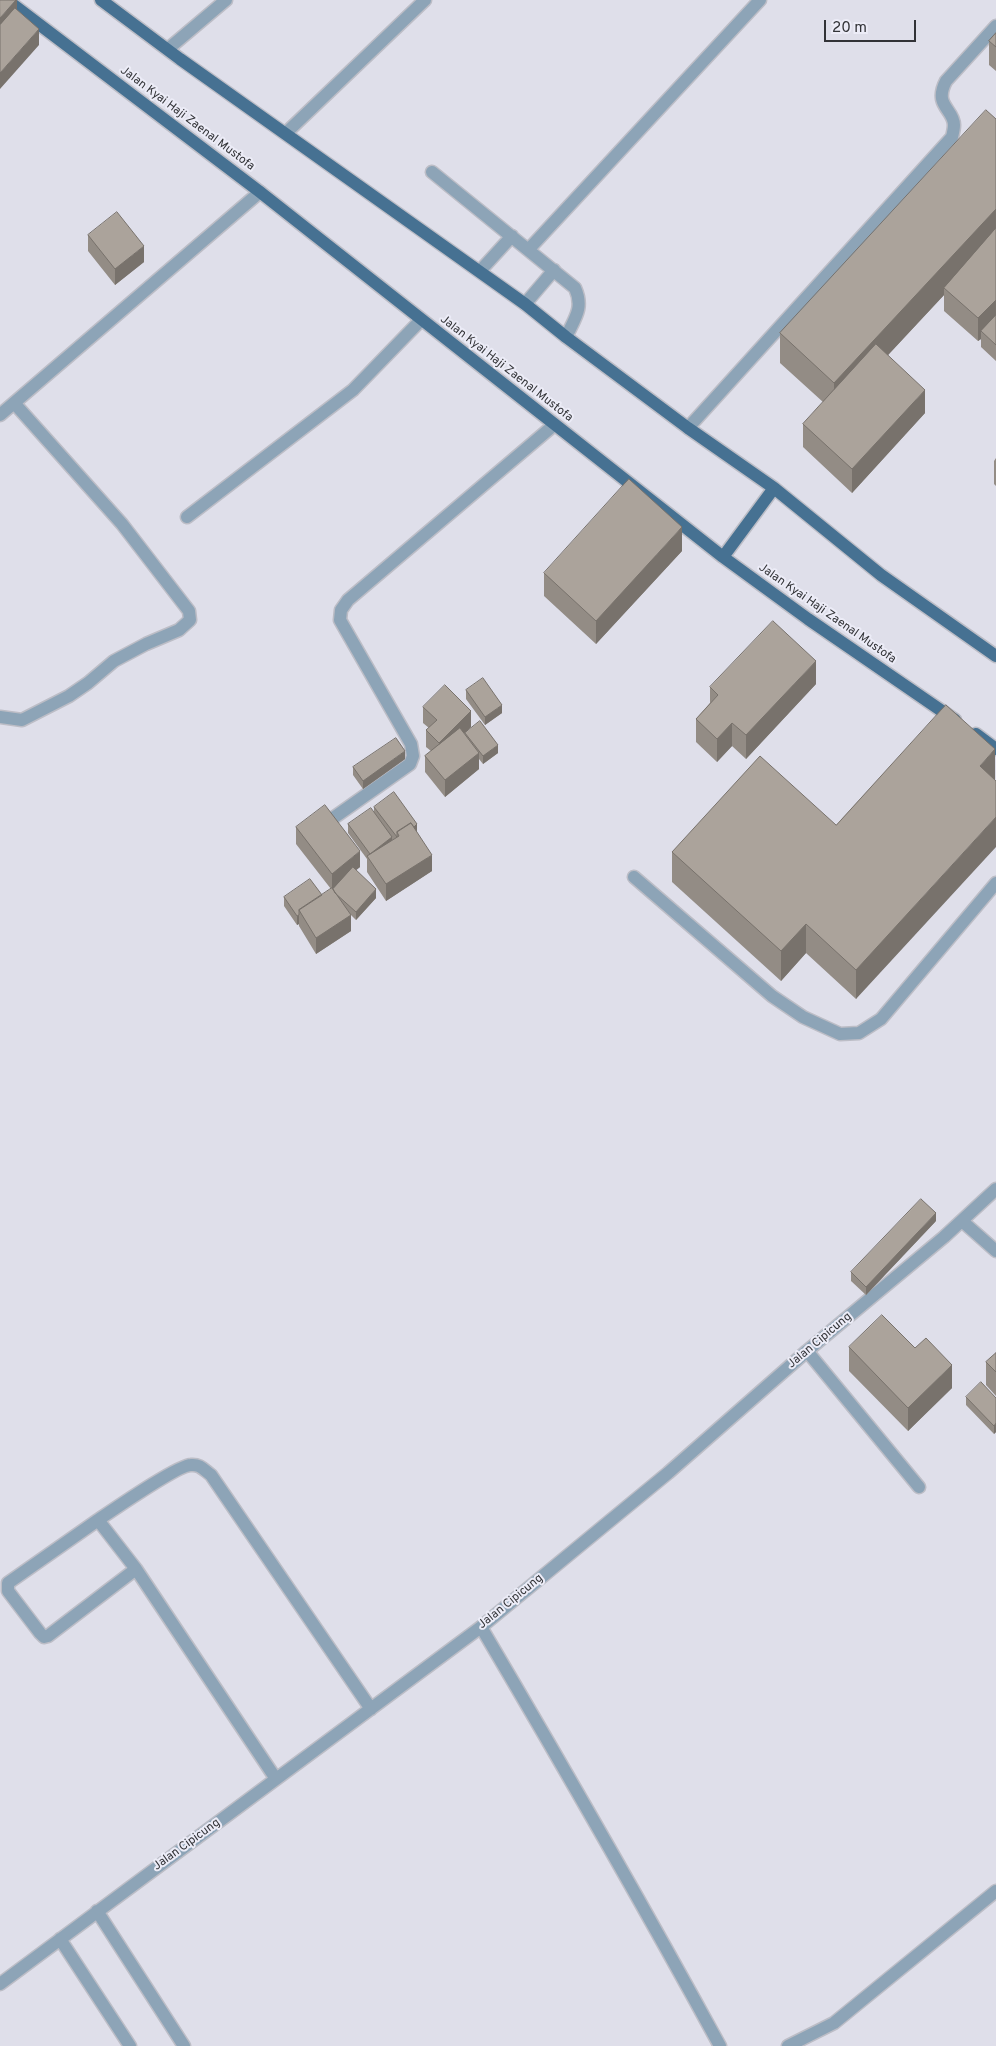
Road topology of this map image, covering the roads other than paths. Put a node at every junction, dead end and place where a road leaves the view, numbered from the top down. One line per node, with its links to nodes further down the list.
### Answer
1 (7, 0): 10 (main road, Jalan Kyai Haji Zaenal Mustofa)
2 (101, 0): 7 (main road)
3 (226, 0): 7 (street)
4 (425, 0): 8 (street)
5 (760, 0): 12 (street)
6 (996, 26): 21 (street)
7 (168, 49): 8 (main road)
8 (286, 133): 14 (main road)
9 (432, 172): 11 (street)
10 (260, 192): 16 (main road, Jalan Kyai Haji Zaenal Mustofa); 18 (street)
11 (512, 236): 12 (street); 14 (street)
12 (529, 249): 13 (street)
13 (554, 270): 15 (street); 17 (street)
14 (480, 272): 15 (main road)
15 (526, 304): 17 (main road)
16 (421, 320): 20 (main road, Jalan Kyai Haji Zaenal Mustofa); 23 (street)
17 (566, 337): 21 (main road)
18 (14, 404): 19 (street); 26 (street)
19 (0, 415)
20 (554, 425): 24 (main road, Jalan Kyai Haji Zaenal Mustofa); 28 (street)
21 (688, 428): 22 (main road)
22 (774, 488): 24 (main road); 25 (main road)
23 (187, 517)
24 (723, 557): 27 (main road, Jalan Kyai Haji Zaenal Mustofa)
25 (996, 656)
26 (0, 716)
27 (996, 749)
28 (329, 820)
29 (634, 877): 30 (street)
30 (996, 883)
31 (996, 1189): 32 (street, Jalan Cipicung)
32 (962, 1220): 33 (street); 34 (street, Jalan Cipicung)
33 (996, 1251)
34 (807, 1351): 35 (street); 38 (street, Jalan Cipicung)
35 (919, 1487)
36 (98, 1520): 37 (street); 37 (street); 39 (street)
37 (136, 1569): 40 (street)
38 (481, 1627): 39 (street, Jalan Cipicung); 47 (street)
39 (371, 1709): 40 (street, Jalan Cipicung)
40 (276, 1779): 42 (street, Jalan Cipicung)
41 (996, 1891): 48 (street)
42 (97, 1911): 43 (street, Jalan Cipicung); 46 (street)
43 (60, 1940): 44 (street, Jalan Cipicung); 45 (street)
44 (0, 1984)
45 (130, 2046)
46 (184, 2046)
47 (720, 2046)
48 (788, 2046)

